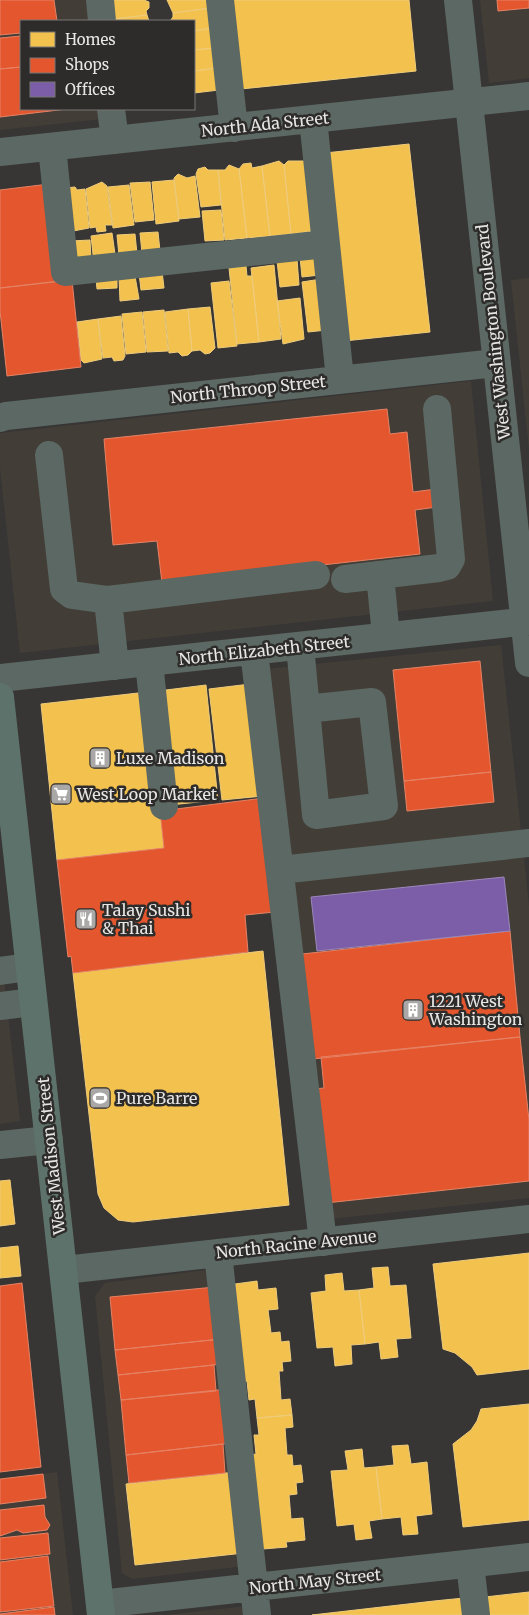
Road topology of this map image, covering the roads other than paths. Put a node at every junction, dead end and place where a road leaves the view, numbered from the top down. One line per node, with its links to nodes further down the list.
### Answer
1 (100, 0): 4 (street)
2 (220, 0): 9 (street)
3 (458, 0): 6 (street, West Washington Boulevard)
4 (102, 20)
5 (529, 96): 6 (street, North Ada Street)
6 (469, 103): 8 (street, North Ada Street); 14 (street, West Washington Boulevard)
7 (111, 110): 10 (street)
8 (313, 119): 9 (street, North Ada Street); 13 (street)
9 (234, 128): 10 (street, North Ada Street)
10 (115, 140): 11 (street, North Ada Street)
11 (52, 147): 12 (street, North Ada Street); 13 (street)
12 (0, 152)
13 (326, 244): 15 (street)
14 (496, 362): 15 (street, North Throop Street); 23 (street, West Washington Boulevard)
15 (340, 379): 17 (street, North Throop Street)
16 (437, 409): 20 (street)
17 (0, 418)
18 (49, 456): 22 (street)
19 (316, 574): 22 (street)
20 (380, 575): 21 (street); 24 (street)
21 (345, 579)
22 (108, 600): 29 (street)
23 (527, 622): 24 (street, North Elizabeth Street); 28 (street, West Washington Boulevard)
24 (386, 636): 25 (street, North Elizabeth Street)
25 (300, 646): 26 (street, North Elizabeth Street); 32 (street)
26 (254, 651): 27 (street, North Elizabeth Street); 35 (street)
27 (149, 662): 29 (street, North Elizabeth Street); 33 (street)
28 (529, 663)
29 (115, 666): 30 (street, North Elizabeth Street)
30 (0, 678)
31 (0, 697): 36 (main road, West Madison Street)
32 (306, 709): 32 (street)
33 (164, 806)
34 (529, 843): 35 (street)
35 (280, 870): 43 (street)
36 (29, 968): 37 (street); 38 (main road, West Madison Street)
37 (0, 971)
38 (33, 1002): 39 (street); 40 (main road, West Madison Street)
39 (0, 1006)
40 (49, 1140): 41 (street); 45 (main road, West Madison Street)
41 (0, 1145)
42 (529, 1220): 43 (street, North Racine Avenue)
43 (322, 1242): 44 (street, North Racine Avenue)
44 (218, 1253): 45 (street, North Racine Avenue); 48 (street)
45 (64, 1270): 49 (main road, West Madison Street)
46 (529, 1557): 47 (street, North May Street)
47 (470, 1564): 48 (street, North May Street); 51 (street)
48 (254, 1588): 49 (street, North May Street); 50 (street)
49 (101, 1610)
50 (257, 1615)
51 (476, 1615)

